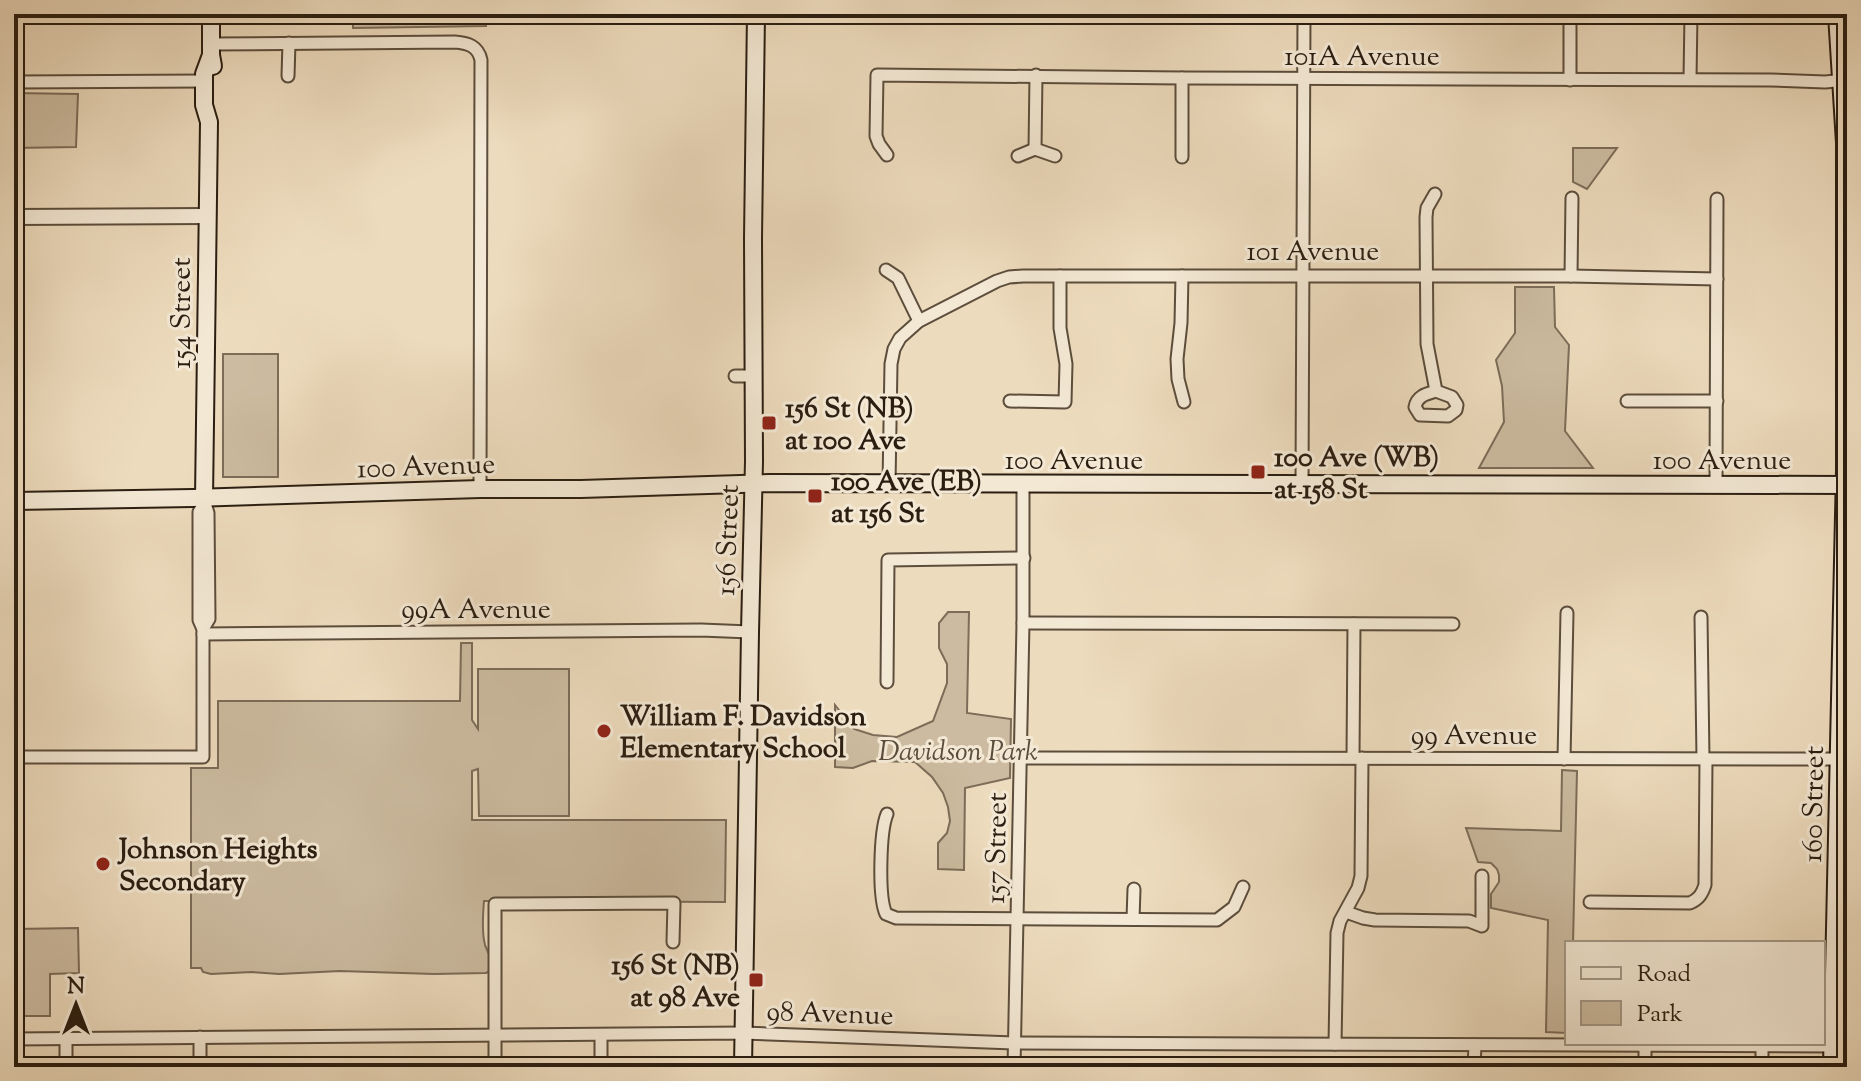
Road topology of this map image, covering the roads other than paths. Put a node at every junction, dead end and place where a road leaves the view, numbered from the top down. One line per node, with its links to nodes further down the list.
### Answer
1 (211, 14): 8 (main road, 154 Street)
2 (756, 14): 38 (main road, 156 Street)
3 (1304, 14): 12 (street)
4 (1570, 14): 14 (street)
5 (1691, 14): 13 (street)
6 (1837, 14): 15 (main road, 160 Street)
7 (289, 43): 8 (street); 10 (street); 50 (street)
8 (211, 50): 16 (main road, 154 Street); 18 (main road, 154 Street)
9 (1036, 75): 11 (street, 101A Avenue); 19 (street); 20 (street, 101A Avenue)
10 (288, 76)
11 (1182, 78): 12 (street, 101A Avenue); 23 (street)
12 (1304, 78): 14 (street, 101A Avenue); 32 (street)
13 (1690, 79): 14 (street, 101A Avenue); 15 (street, 101A Avenue)
14 (1570, 80)
15 (1843, 80): 49 (main road, 160 Street)
16 (204, 81): 17 (street); 18 (main road, 154 Street)
17 (14, 82)
18 (209, 122): 27 (main road, 154 Street)
19 (1035, 149): 21 (street); 22 (street)
20 (887, 155)
21 (1018, 156)
22 (1055, 156)
23 (1182, 157)
24 (1435, 194): 33 (street)
25 (1572, 198): 34 (street)
26 (1717, 199): 35 (street)
27 (206, 216): 28 (street); 52 (main road, 154 Street)
28 (14, 217)
29 (886, 270): 36 (street)
30 (1060, 276): 31 (street, 101 Avenue); 36 (street, 101 Avenue); 40 (street)
31 (1182, 276): 32 (street, 101 Avenue); 43 (street)
32 (1304, 276): 33 (street, 101 Avenue); 46 (street)
33 (1427, 276): 34 (street, 101 Avenue); 39 (street)
34 (1571, 276): 35 (street, 101 Avenue)
35 (1717, 279): 42 (street)
36 (919, 321): 45 (street)
37 (735, 376): 38 (street)
38 (755, 376): 44 (main road, 156 Street)
39 (1436, 391)
40 (1010, 401)
41 (1627, 401): 42 (street)
42 (1717, 401): 48 (street)
43 (1184, 402)
44 (753, 484): 45 (main road, 100 Avenue); 50 (main road, 100 Avenue); 60 (main road, 156 Street)
45 (889, 484): 47 (main road, 100 Avenue)
46 (1302, 484): 47 (main road, 100 Avenue); 48 (main road, 100 Avenue)
47 (1023, 485): 53 (street, 157 Street)
48 (1716, 485): 49 (main road, 100 Avenue)
49 (1846, 485): 67 (main road, 160 Street)
50 (480, 489): 52 (main road, 100 Avenue)
51 (14, 501): 52 (main road, 100 Avenue)
52 (204, 501): 59 (street, 154 Street)
53 (1024, 558): 56 (street, 157 Street); 61 (street)
54 (1567, 613): 65 (street)
55 (1701, 617): 66 (street)
56 (1023, 623): 57 (street); 63 (street, 157 Street)
57 (1354, 624): 58 (street); 64 (street)
58 (1453, 624)
59 (203, 631): 60 (street, 99A Avenue); 62 (street, 154 Street)
60 (750, 632): 78 (main road, 156 Street)
61 (887, 682)
62 (14, 757)
63 (1021, 758): 64 (street, 99 Avenue); 74 (street, 157 Street)
64 (1357, 758): 65 (street, 99 Avenue); 73 (street)
65 (1564, 759): 66 (street, 99 Avenue)
66 (1704, 759): 67 (street, 99 Avenue); 72 (street)
67 (1843, 759): 89 (main road, 160 Street)
68 (887, 814): 74 (street)
69 (1482, 876): 73 (street)
70 (1243, 887): 75 (street)
71 (1134, 889): 75 (street)
72 (1590, 902)
73 (1346, 912): 85 (street)
74 (1017, 918): 75 (street); 84 (street, 157 Street)
75 (1133, 919)
76 (673, 942): 79 (street)
77 (1847, 1010): 89 (main road, 160 Street)
78 (743, 1033): 80 (street, 98 Avenue); 84 (street, 98 Avenue); 96 (main road, 156 Street)
79 (496, 1035): 80 (street, 98 Avenue); 81 (street, 98 Avenue); 94 (street)
80 (601, 1035): 95 (street)
81 (200, 1037): 83 (street, 98 Avenue); 93 (street)
82 (14, 1039): 83 (street, 98 Avenue)
83 (66, 1039): 92 (street)
84 (1014, 1043): 85 (street, 98 Avenue); 97 (street, 157 Street)
85 (1335, 1044): 86 (street, 98 Avenue)
86 (1475, 1045): 87 (street, 98 Avenue); 98 (street)
87 (1645, 1045): 88 (street, 98 Avenue); 90 (street)
88 (1762, 1045): 89 (street, 98 Avenue); 91 (street)
89 (1839, 1046): 99 (main road, 160 Street); 100 (main road, 160 Street)
90 (1645, 1064)
91 (1762, 1064)
92 (66, 1067)
93 (200, 1067)
94 (495, 1067)
95 (601, 1067)
96 (743, 1067)
97 (1014, 1067)
98 (1474, 1067)
99 (1832, 1067)
100 (1846, 1067)

